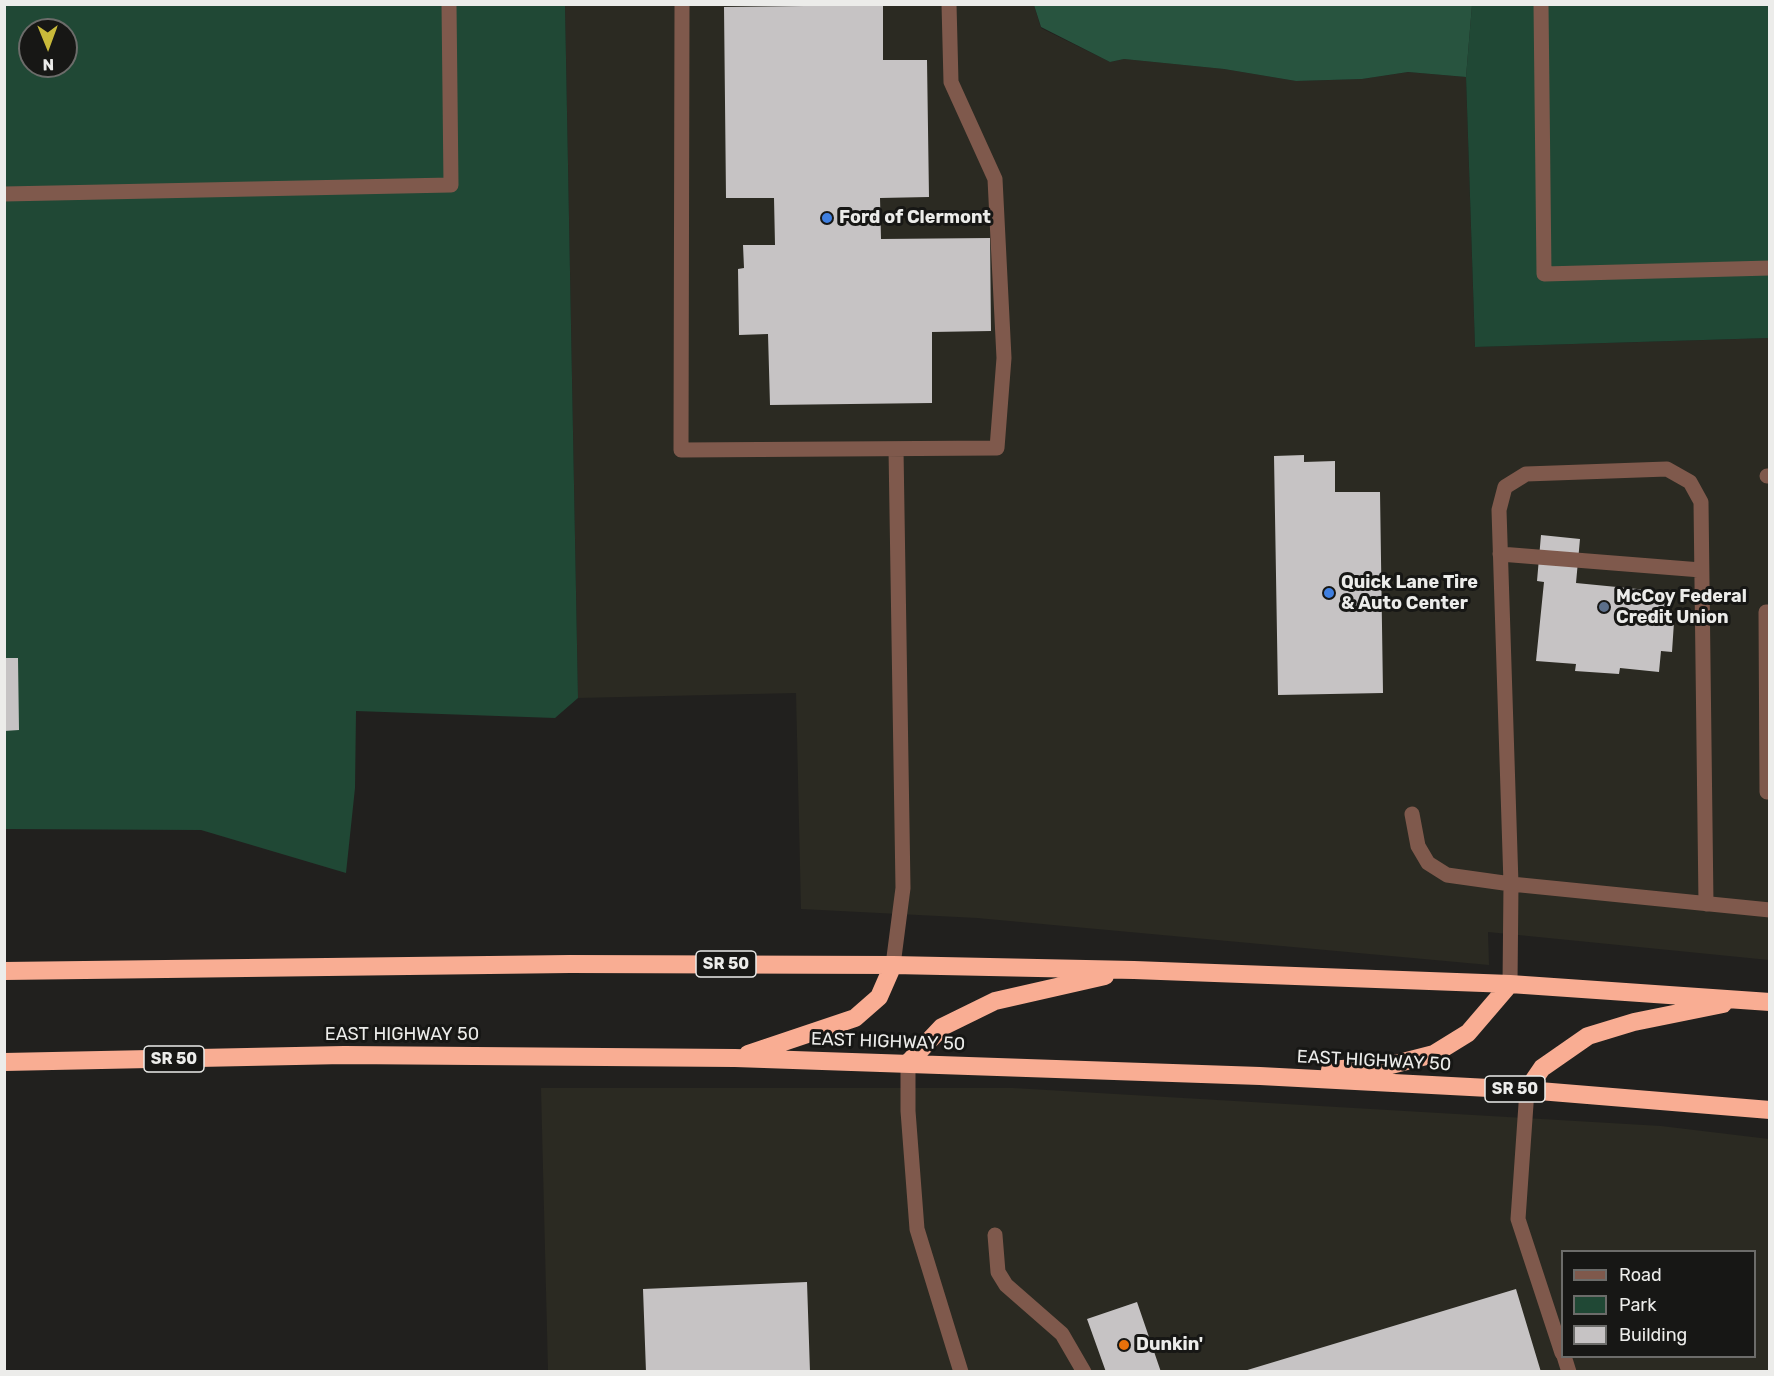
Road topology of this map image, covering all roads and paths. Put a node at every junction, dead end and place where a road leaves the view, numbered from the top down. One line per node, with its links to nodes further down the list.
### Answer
1 (449, 4): 5 (lane)
2 (682, 4): 7 (lane)
3 (949, 4): 7 (lane)
4 (1540, 4): 6 (lane)
5 (4, 194)
6 (1770, 268)
7 (896, 449): 16 (lane)
8 (1500, 554): 9 (lane); 9 (lane); 13 (lane)
9 (1701, 570): 14 (lane)
10 (1770, 612): 11 (lane)
11 (1770, 792)
12 (1412, 814): 13 (lane)
13 (1511, 884): 14 (lane); 19 (lane)
14 (1706, 903): 15 (lane)
15 (1770, 910)
16 (893, 965): 17 (highway, SR 50); 18 (highway, SR 50); 22 (highway)
17 (1134, 970): 19 (highway, SR 50); 24 (highway)
18 (4, 971)
19 (1510, 984): 20 (highway, SR 50); 25 (highway)
20 (1746, 1000): 21 (highway, SR 50); 26 (highway)
21 (1770, 1002)
22 (735, 1058): 23 (highway, EAST HIGHWAY 50 / SR 50); 24 (highway, EAST HIGHWAY 50 / SR 50)
23 (4, 1062)
24 (908, 1063): 25 (highway, EAST HIGHWAY 50 / SR 50); 30 (lane)
25 (1260, 1076): 26 (highway, EAST HIGHWAY 50 / SR 50)
26 (1527, 1090): 27 (highway, EAST HIGHWAY 50 / SR 50); 29 (lane)
27 (1770, 1110)
28 (995, 1235): 31 (lane)
29 (1561, 1349)
30 (961, 1371)
31 (1084, 1371)

